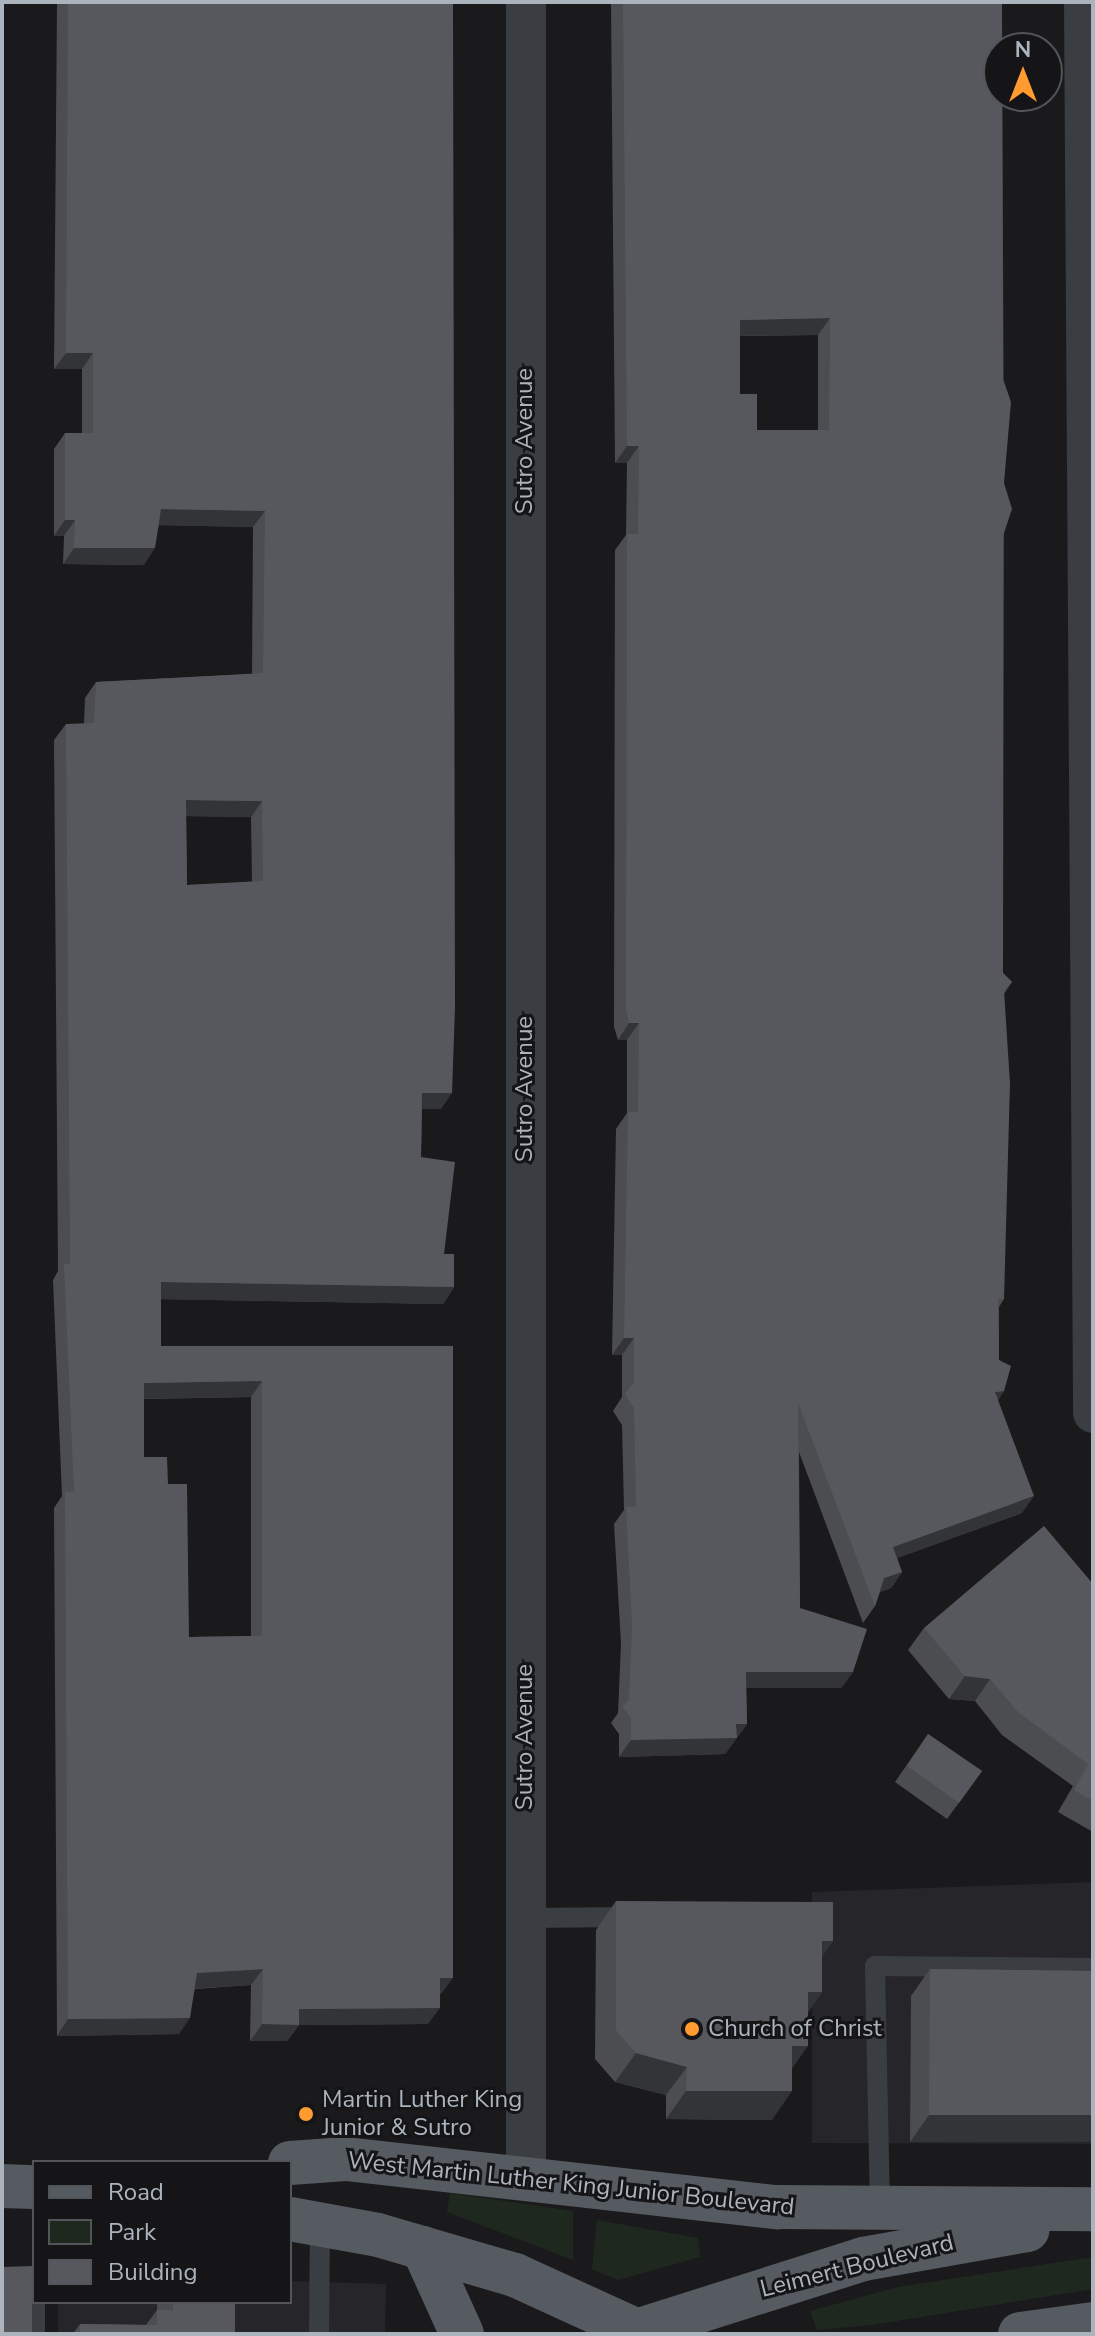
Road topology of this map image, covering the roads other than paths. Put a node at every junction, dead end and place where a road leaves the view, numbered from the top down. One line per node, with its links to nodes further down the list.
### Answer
1 (526, 2): 5 (street, Sutro Avenue)
2 (1084, 2): 3 (street)
3 (1093, 1413)
4 (652, 1917): 5 (lane)
5 (525, 1918): 8 (street, Sutro Avenue)
6 (1093, 1968): 11 (lane)
7 (292, 2163): 8 (main road, West Martin Luther King Junior Boulevard)
8 (526, 2176): 11 (main road, West Martin Luther King Junior Boulevard)
9 (2, 2186): 10 (main road)
10 (32, 2187)
11 (880, 2207): 12 (main road, West Martin Luther King Junior Boulevard)
12 (1093, 2209)
13 (305, 2221): 15 (main road); 20 (lane)
14 (1093, 2222): 18 (main road, Leimert Boulevard)
15 (423, 2248): 18 (main road); 21 (main road)
16 (35, 2304): 19 (lane)
17 (1075, 2328): 22 (main road)
18 (634, 2333)
19 (35, 2334)
20 (319, 2334)
21 (462, 2334)
22 (1020, 2334)

